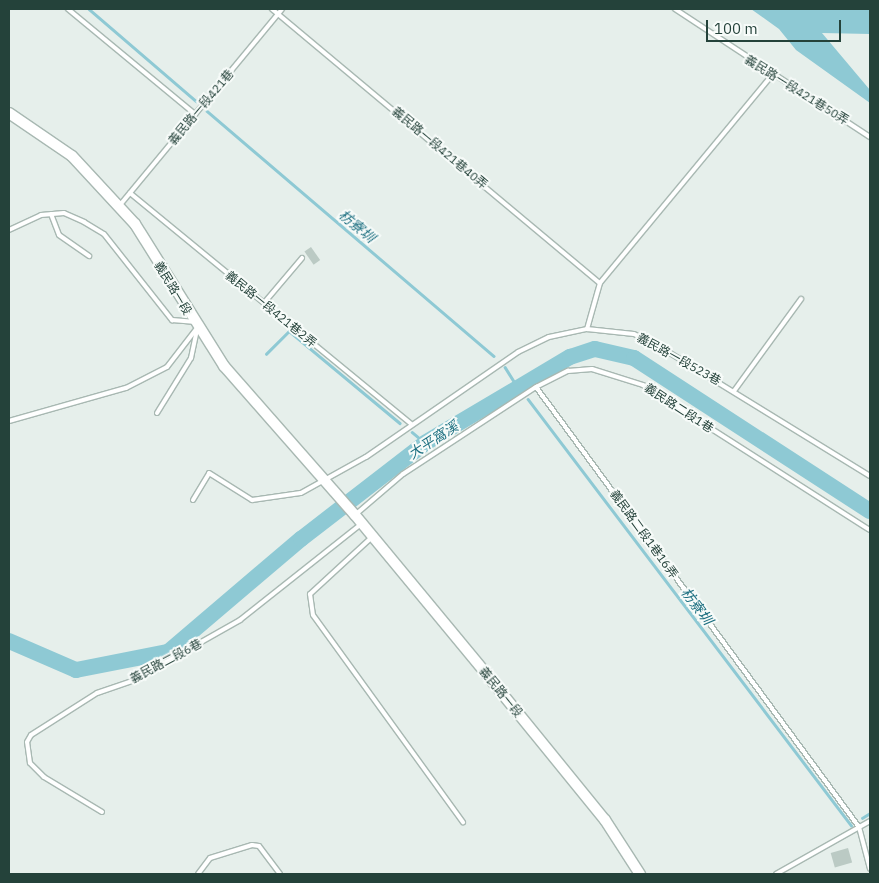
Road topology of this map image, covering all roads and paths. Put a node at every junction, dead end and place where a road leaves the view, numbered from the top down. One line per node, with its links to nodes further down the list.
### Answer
1 (68, 9): 8 (lane)
2 (272, 9): 5 (lane, 義民路一段421巷40弄)
3 (282, 9): 5 (lane, 義民路一段421巷)
4 (675, 9): 6 (lane, 義民路一段421巷50弄)
5 (278, 14): 8 (lane, 義民路一段421巷); 16 (lane, 義民路一段421巷40弄)
6 (772, 75): 9 (lane, 義民路一段421巷50弄); 16 (lane)
7 (9, 113): 11 (street, 義民路一段)
8 (195, 114): 10 (lane, 義民路一段421巷)
9 (870, 137)
10 (130, 193): 11 (lane, 義民路一段421巷); 18 (lane, 義民路一段421巷2弄)
11 (119, 206): 19 (street, 義民路一段)
12 (51, 214): 13 (lane); 14 (lane); 19 (lane)
13 (9, 230)
14 (89, 256)
15 (302, 258): 18 (lane)
16 (600, 283): 20 (lane)
17 (802, 299): 22 (lane)
18 (264, 304): 25 (lane, 義民路一段421巷2弄)
19 (195, 325): 23 (lane); 24 (lane); 27 (street, 義民路一段)
20 (587, 329): 22 (lane, 義民路一段523巷); 25 (lane, 義民路一段523巷)
21 (536, 387): 29 (lane, 義民路二段1巷); 31 (lane, 義民路二段1巷); 36 (lane, 義民路二段1巷16弄)
22 (734, 391): 26 (lane, 義民路一段523巷)
23 (157, 413)
24 (9, 421)
25 (411, 424): 27 (lane, 義民路一段523巷)
26 (870, 476)
27 (324, 478): 28 (lane, 義民路一段523巷); 29 (street, 義民路一段)
28 (193, 500)
29 (355, 515): 30 (street, 義民路一段)
30 (362, 523): 32 (street, 義民路一段); 33 (lane, 義民路二段6巷)
31 (870, 530)
32 (373, 536): 35 (lane); 40 (street, 義民路一段)
33 (102, 812)
34 (870, 821): 36 (lane)
35 (463, 822)
36 (859, 827): 37 (lane); 41 (lane)
37 (870, 869)
38 (198, 874): 39 (lane)
39 (280, 874)
40 (640, 874)
41 (776, 874)

